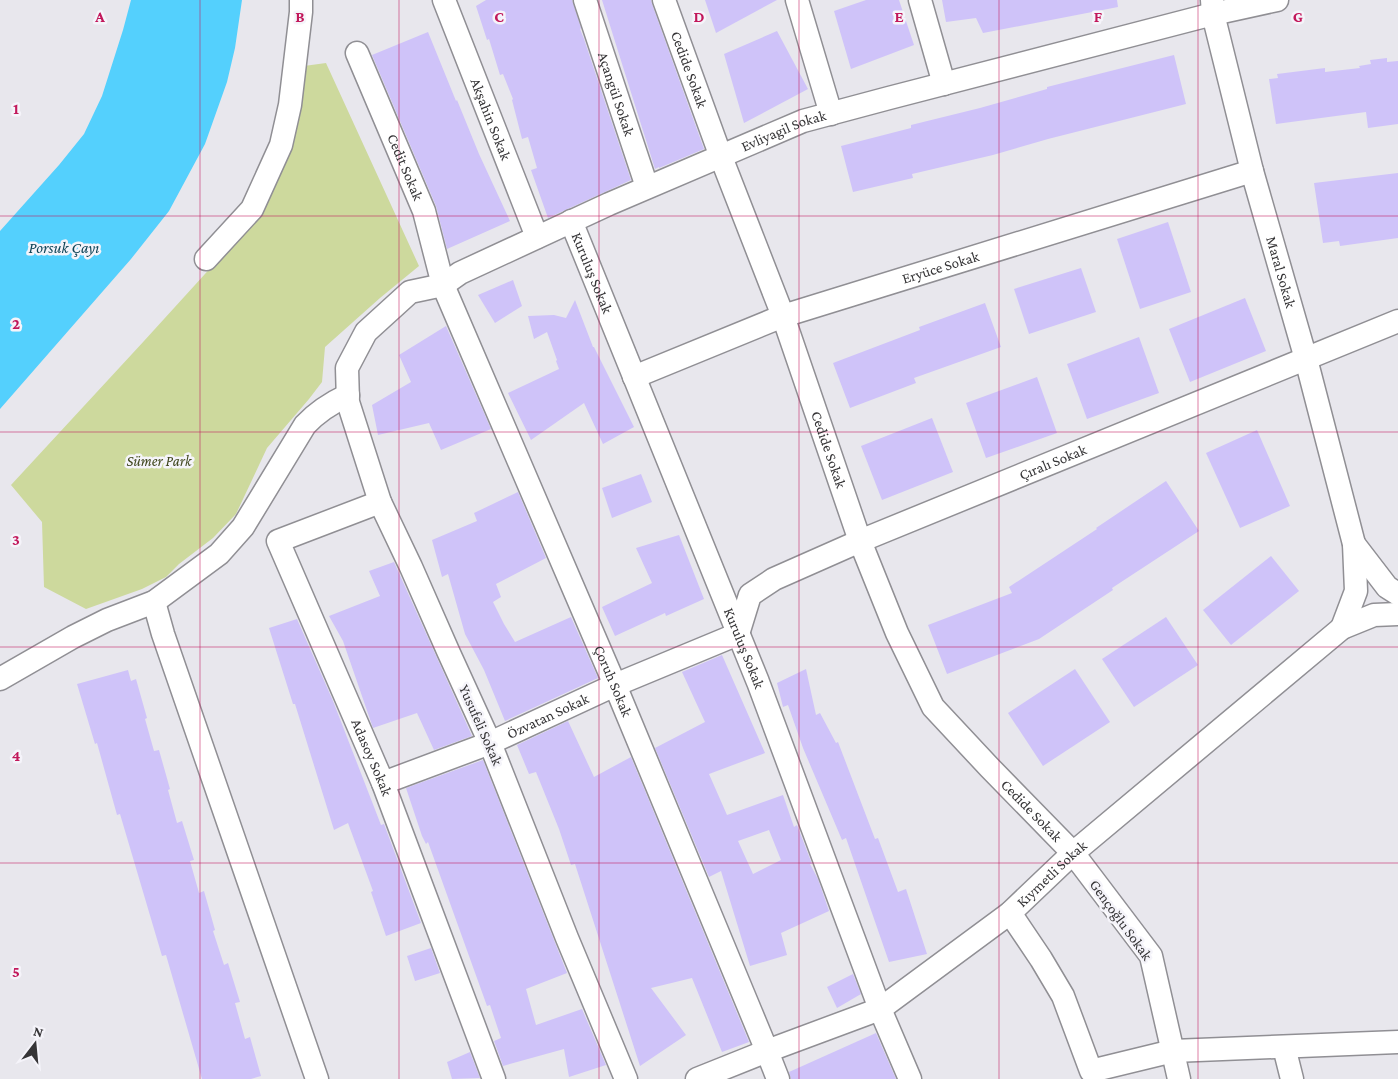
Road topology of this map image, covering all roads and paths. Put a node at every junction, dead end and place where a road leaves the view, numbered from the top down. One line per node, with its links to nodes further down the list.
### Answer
1 (301, 0): 17 (street)
2 (444, 0): 16 (street, Akşahin Sokak)
3 (585, 0): 14 (street, Açangül Sokak)
4 (664, 0): 12 (street, Cedide Sokak)
5 (797, 0): 11 (street)
6 (920, 0): 10 (street)
7 (1277, 0): 8 (street, Evliyagil Sokak)
8 (1212, 7): 10 (street, Evliyagil Sokak); 13 (street, Maral Sokak)
9 (357, 53): 18 (street, Cedit Sokak)
10 (944, 84): 11 (street, Evliyagil Sokak)
11 (831, 114): 12 (street, Evliyagil Sokak)
12 (721, 156): 14 (street, Evliyagil Sokak); 19 (street, Cedide Sokak)
13 (1252, 171): 19 (street, Eryüce Sokak); 21 (street, Maral Sokak)
14 (647, 187): 15 (street, Evliyagil Sokak)
15 (571, 221): 16 (street, Evliyagil Sokak); 23 (street, Kuruluş Sokak)
16 (537, 237): 18 (street, Evliyagil Sokak)
17 (206, 259)
18 (444, 285): 22 (street, Evliyagil Sokak); 34 (street, Çoruh Sokak)
19 (783, 316): 23 (street, Eryüce Sokak); 26 (street, Cedide Sokak)
20 (1398, 321): 21 (street, Çıralı Sokak)
21 (1306, 359): 26 (street, Çıralı Sokak); 27 (street, Maral Sokak)
22 (347, 368): 24 (street, Yusufeli Sokak)
23 (634, 377): 32 (street, Kuruluş Sokak)
24 (348, 395): 25 (street, Yusufeli Sokak); 29 (street)
25 (380, 502): 35 (street, Yusufeli Sokak); 36 (street, Adasoy Sokak)
26 (860, 541): 32 (street, Çıralı Sokak); 37 (street, Cedide Sokak)
27 (1354, 544): 28 (street); 31 (street)
28 (1398, 594)
29 (154, 602): 33 (street); 45 (street)
30 (1398, 614): 31 (street, Kıymetli Sokak)
31 (1342, 628): 37 (street, Kıymetli Sokak)
32 (738, 634): 34 (street, Özvatan Sokak); 39 (street, Kuruluş Sokak)
33 (0, 679)
34 (615, 685): 35 (street, Özvatan Sokak); 42 (street, Çoruh Sokak)
35 (490, 743): 36 (street, Özvatan Sokak); 47 (street, Yusufeli Sokak)
36 (383, 783): 46 (street, Adasoy Sokak)
37 (1073, 853): 38 (street, Kıymetli Sokak); 43 (street, Gençoğlu Sokak)
38 (1010, 913): 39 (street, Kıymetli Sokak); 44 (street)
39 (880, 1009): 42 (street, Kıymetli Sokak); 50 (street, Kuruluş Sokak)
40 (1398, 1042): 41 (street)
41 (1284, 1047): 43 (street); 52 (street)
42 (767, 1051): 48 (street, Kıymetli Sokak); 49 (street, Çoruh Sokak)
43 (1173, 1051): 44 (street); 51 (street, Gençoğlu Sokak)
44 (1092, 1075)
45 (317, 1079)
46 (494, 1079)
47 (626, 1079)
48 (697, 1079)
49 (778, 1079)
50 (910, 1079)
51 (1179, 1079)
52 (1292, 1079)

